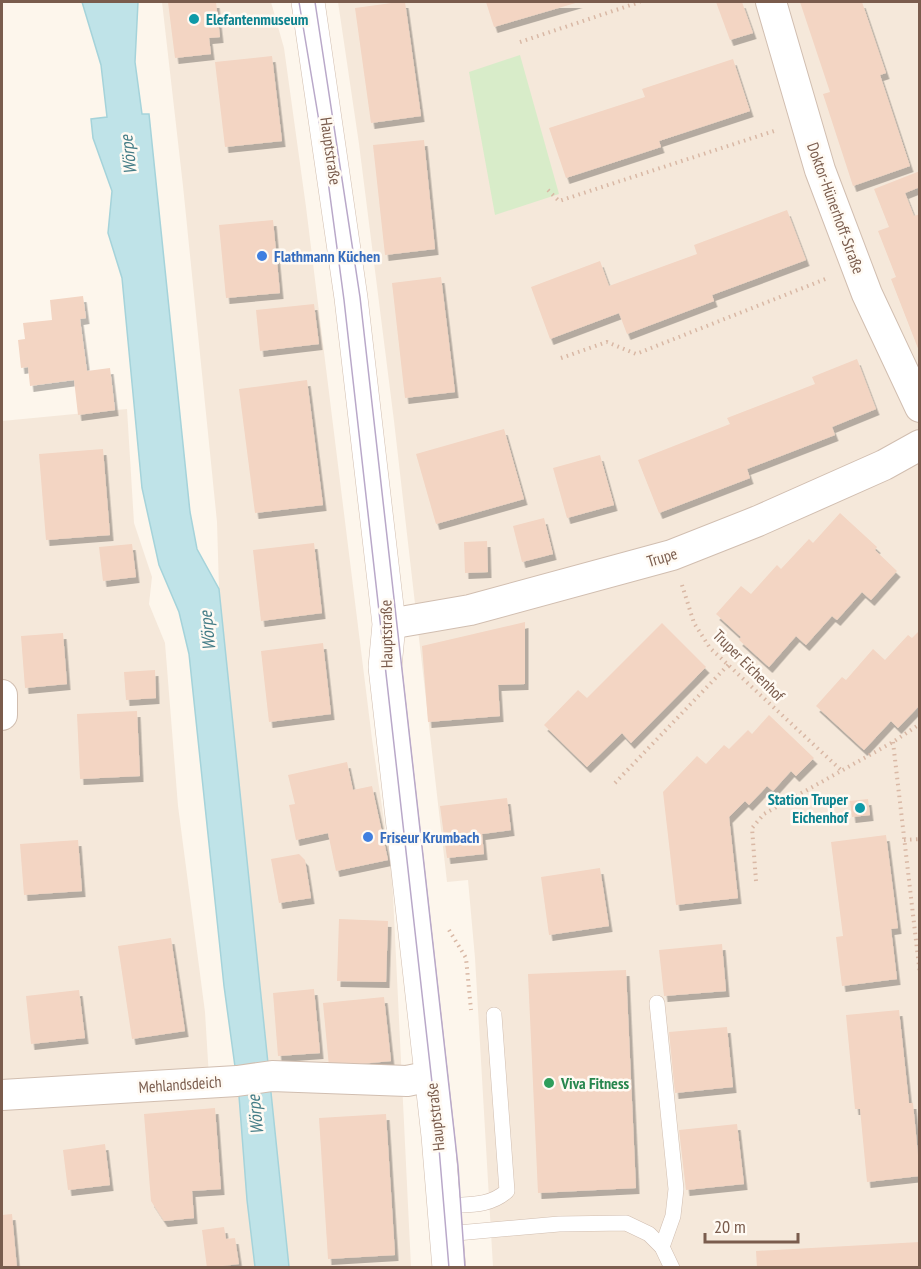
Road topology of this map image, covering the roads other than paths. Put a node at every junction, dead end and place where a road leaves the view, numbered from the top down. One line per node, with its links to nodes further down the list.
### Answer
1 (308, 2): 5 (street, Hauptstraße)
2 (771, 2): 3 (street, Doktor-Hünerhoff-Straße)
3 (920, 407)
4 (920, 445): 5 (street, Trupe)
5 (389, 624): 10 (street, Hauptstraße)
6 (2, 695): 7 (street)
7 (2, 716)
8 (657, 1003): 13 (lane)
9 (494, 1015): 12 (lane)
10 (431, 1076): 11 (street, Mehlandsdeich); 12 (street, Hauptstraße)
11 (2, 1095)
12 (445, 1220): 13 (lane); 14 (street, Hauptstraße)
13 (662, 1247): 15 (lane)
14 (449, 1268)
15 (672, 1268)

